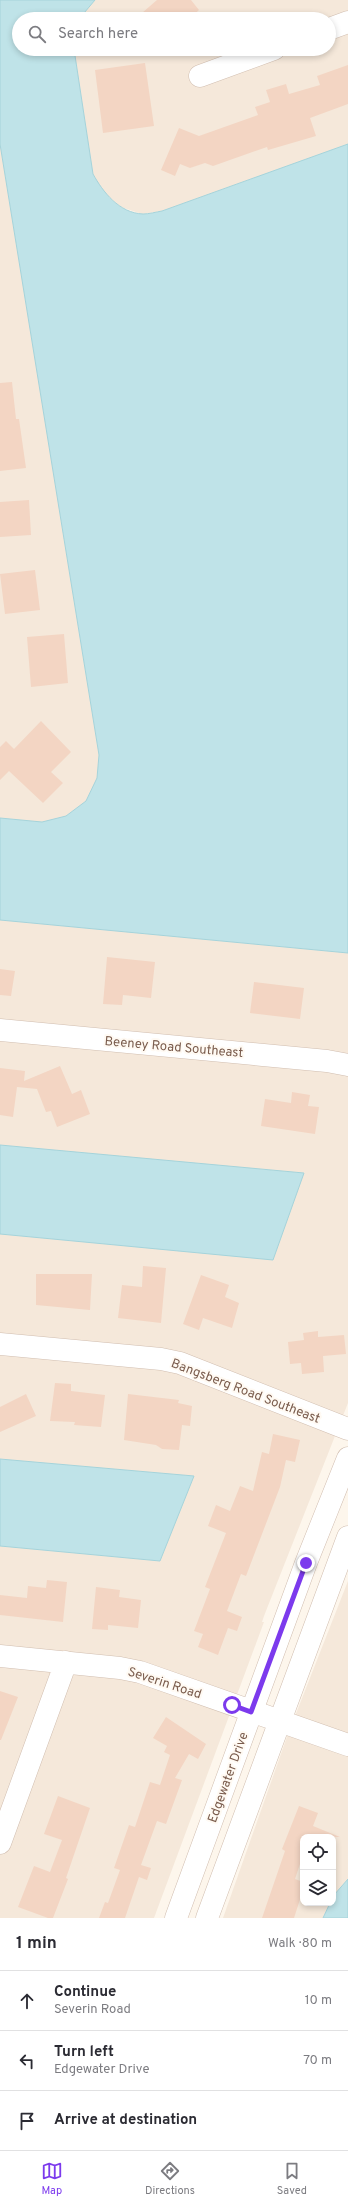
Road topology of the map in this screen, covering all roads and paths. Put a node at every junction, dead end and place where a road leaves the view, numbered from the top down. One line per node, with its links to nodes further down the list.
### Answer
1 (348, 22): 2 (street)
2 (336, 26)
3 (255, 56): 4 (street)
4 (200, 76)
5 (0, 1030): 6 (street, Beeney Road Southeast)
6 (348, 1065)
7 (0, 1344): 8 (street, Bangsberg Road Southeast)
8 (348, 1429)
9 (348, 1458): 13 (street, Edgewater Drive)
10 (348, 1537): 14 (street)
11 (0, 1656): 12 (street, Severin Road)
12 (66, 1662): 13 (street, Severin Road); 16 (street)
13 (251, 1712): 14 (street, Severin Road); 17 (street, Edgewater Drive)
14 (279, 1722): 15 (street, Severin Road); 18 (street)
15 (348, 1745)
16 (0, 1843)
17 (176, 1918)
18 (207, 1918)

